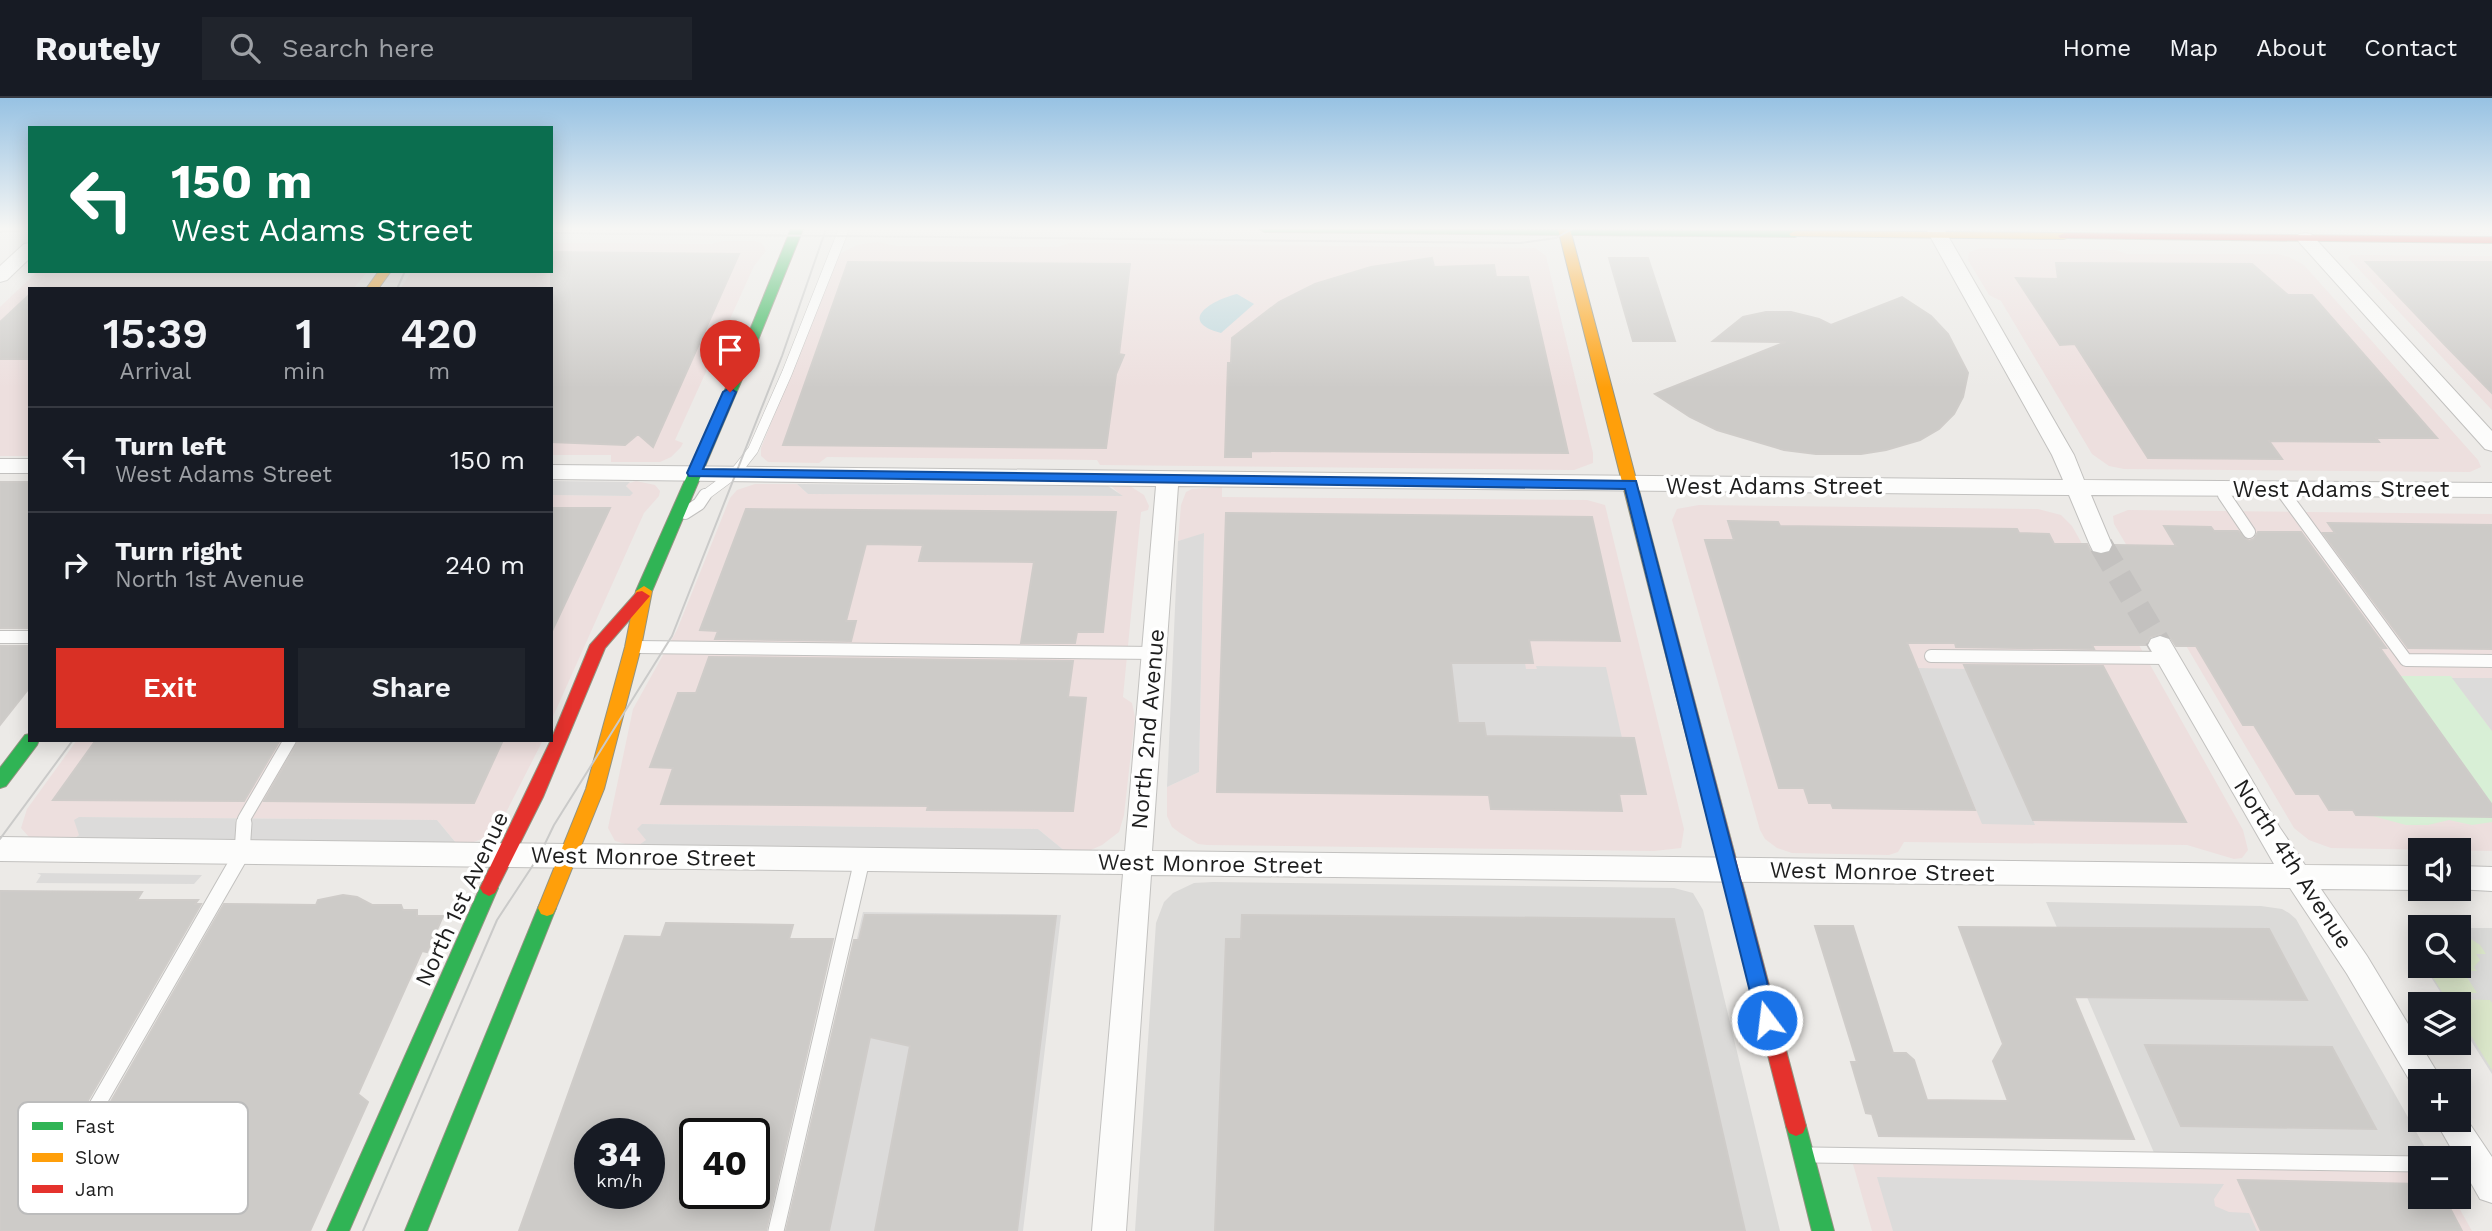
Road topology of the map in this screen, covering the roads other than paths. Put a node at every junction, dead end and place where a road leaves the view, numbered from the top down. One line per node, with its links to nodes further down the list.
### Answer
1 (775, 282): 10 (main road, North 1st Avenue)
2 (823, 282): 11 (lane)
3 (1578, 282): 13 (main road)
4 (1965, 282): 14 (street)
5 (2345, 282): 6 (street)
6 (2492, 444)
7 (0, 466): 8 (street)
8 (28, 466)
9 (553, 472): 10 (street, West Adams Street)
10 (694, 473): 11 (street, West Adams Street); 18 (main road, North 1st Avenue)
11 (735, 473): 12 (street, West Adams Street); 18 (lane)
12 (1168, 477): 13 (street, West Adams Street); 26 (street, North 2nd Avenue)
13 (1631, 485): 14 (street, West Adams Street); 38 (main road)
14 (2076, 488): 15 (street, West Adams Street); 20 (street)
15 (2220, 489): 16 (street, West Adams Street); 19 (lane)
16 (2281, 489): 17 (street, West Adams Street); 28 (lane)
17 (2492, 490)
18 (676, 519): 21 (main road, North 1st Avenue)
19 (2249, 532)
20 (2101, 545)
21 (642, 596): 24 (main road, North 1st Avenue); 34 (main road, North 1st Avenue)
22 (0, 637): 23 (lane)
23 (28, 637)
24 (633, 647): 26 (lane); 35 (main road, North 1st Avenue)
25 (2163, 652): 27 (lane); 39 (street, North 4th Avenue)
26 (1154, 653): 37 (street, North 2nd Avenue)
27 (1931, 656)
28 (2492, 661)
29 (29, 742): 31 (main road)
30 (289, 742): 33 (lane)
31 (0, 781)
32 (0, 849): 33 (street, West Monroe Street)
33 (242, 853): 34 (street, West Monroe Street); 44 (lane)
34 (504, 856): 35 (street, West Monroe Street); 49 (main road, North 1st Avenue)
35 (569, 856): 36 (street, West Monroe Street); 50 (main road, North 1st Avenue)
36 (862, 860): 37 (street, West Monroe Street); 51 (lane)
37 (1137, 863): 38 (street, West Monroe Street); 52 (street, North 2nd Avenue)
38 (1728, 870): 39 (street, West Monroe Street); 46 (main road)
39 (2297, 877): 40 (street, West Monroe Street); 43 (street, North 4th Avenue)
40 (2408, 878)
41 (2471, 878): 42 (street)
42 (2492, 879)
43 (2420, 1069)
44 (99, 1102)
45 (2458, 1132): 48 (street)
46 (1803, 1155): 47 (lane); 53 (main road)
47 (2408, 1164)
48 (2480, 1171)
49 (338, 1231)
50 (416, 1231)
51 (776, 1231)
52 (1108, 1231)
53 (1823, 1231)

